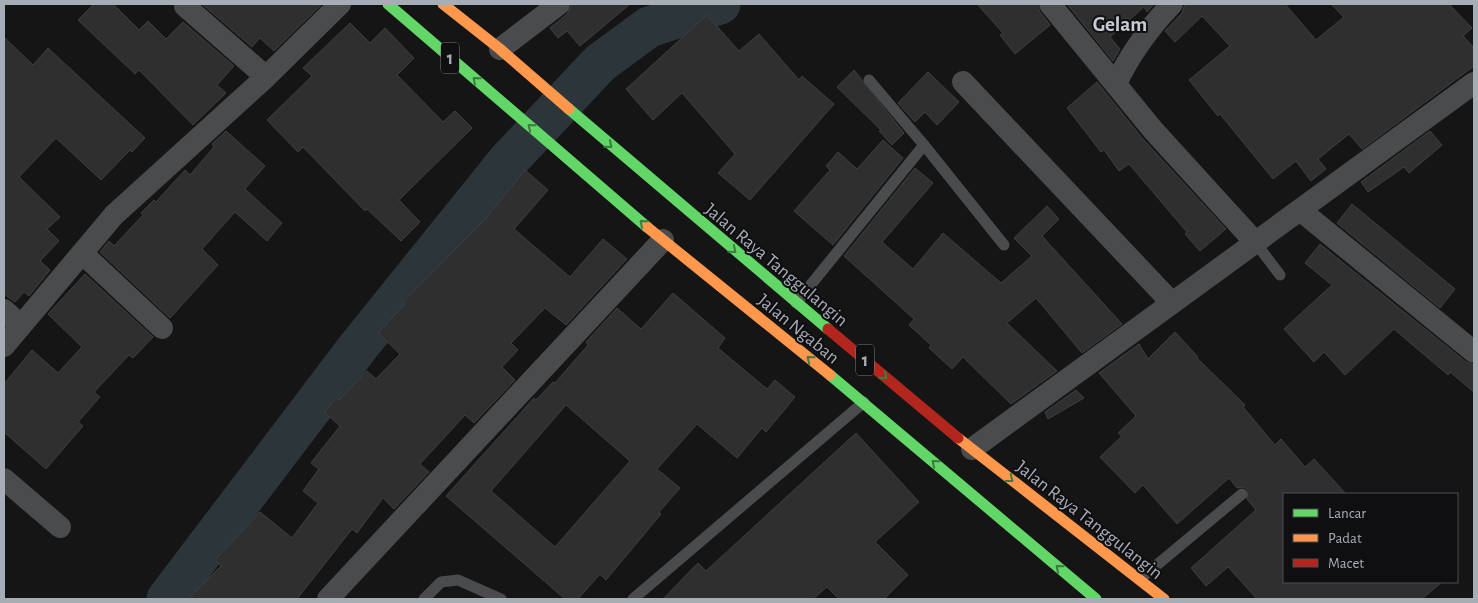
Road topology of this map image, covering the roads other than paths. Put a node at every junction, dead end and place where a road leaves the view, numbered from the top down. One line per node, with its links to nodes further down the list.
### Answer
1 (340, 4): 9 (street)
2 (388, 4): 16 (highway, Jalan Ngaban / 1, one-way to 2)
3 (443, 4): 8 (highway, Jalan Raya Tanggulangin / 1)
4 (558, 4): 8 (street)
5 (1050, 4): 13 (street)
6 (1172, 4): 13 (street)
7 (185, 6): 9 (street)
8 (500, 49): 21 (highway, Jalan Raya Tanggulangin / 1, one-way to 21)
9 (266, 77): 19 (street)
10 (869, 80): 14 (lane)
11 (963, 82): 22 (street)
12 (1474, 83): 15 (street)
13 (1116, 84): 17 (street)
14 (924, 145): 18 (lane); 21 (lane)
15 (1300, 210): 17 (street); 27 (street)
16 (663, 240): 28 (highway, Jalan Ngaban / 1, one-way to 16); 34 (street)
17 (1255, 242): 20 (lane); 22 (street)
18 (1004, 245)
19 (82, 252): 24 (street); 25 (street)
20 (1280, 275)
21 (796, 303): 29 (highway, Jalan Raya Tanggulangin / 1, one-way to 29)
22 (1172, 303): 29 (street)
23 (4, 310): 24 (street)
24 (20, 326): 26 (street)
25 (162, 328)
26 (4, 346)
27 (1474, 352)
28 (864, 402): 37 (lane); 38 (highway, Jalan Ngaban / 1, one-way to 28)
29 (972, 449): 33 (highway, Jalan Raya Tanggulangin / 1, one-way to 33)
30 (4, 479): 32 (street)
31 (1242, 494): 33 (lane)
32 (60, 527)
33 (1140, 579): 39 (highway, Jalan Raya Tanggulangin / 1)
34 (328, 599)
35 (424, 599): 36 (lane)
36 (500, 599)
37 (633, 599)
38 (1096, 599)
39 (1164, 599)

